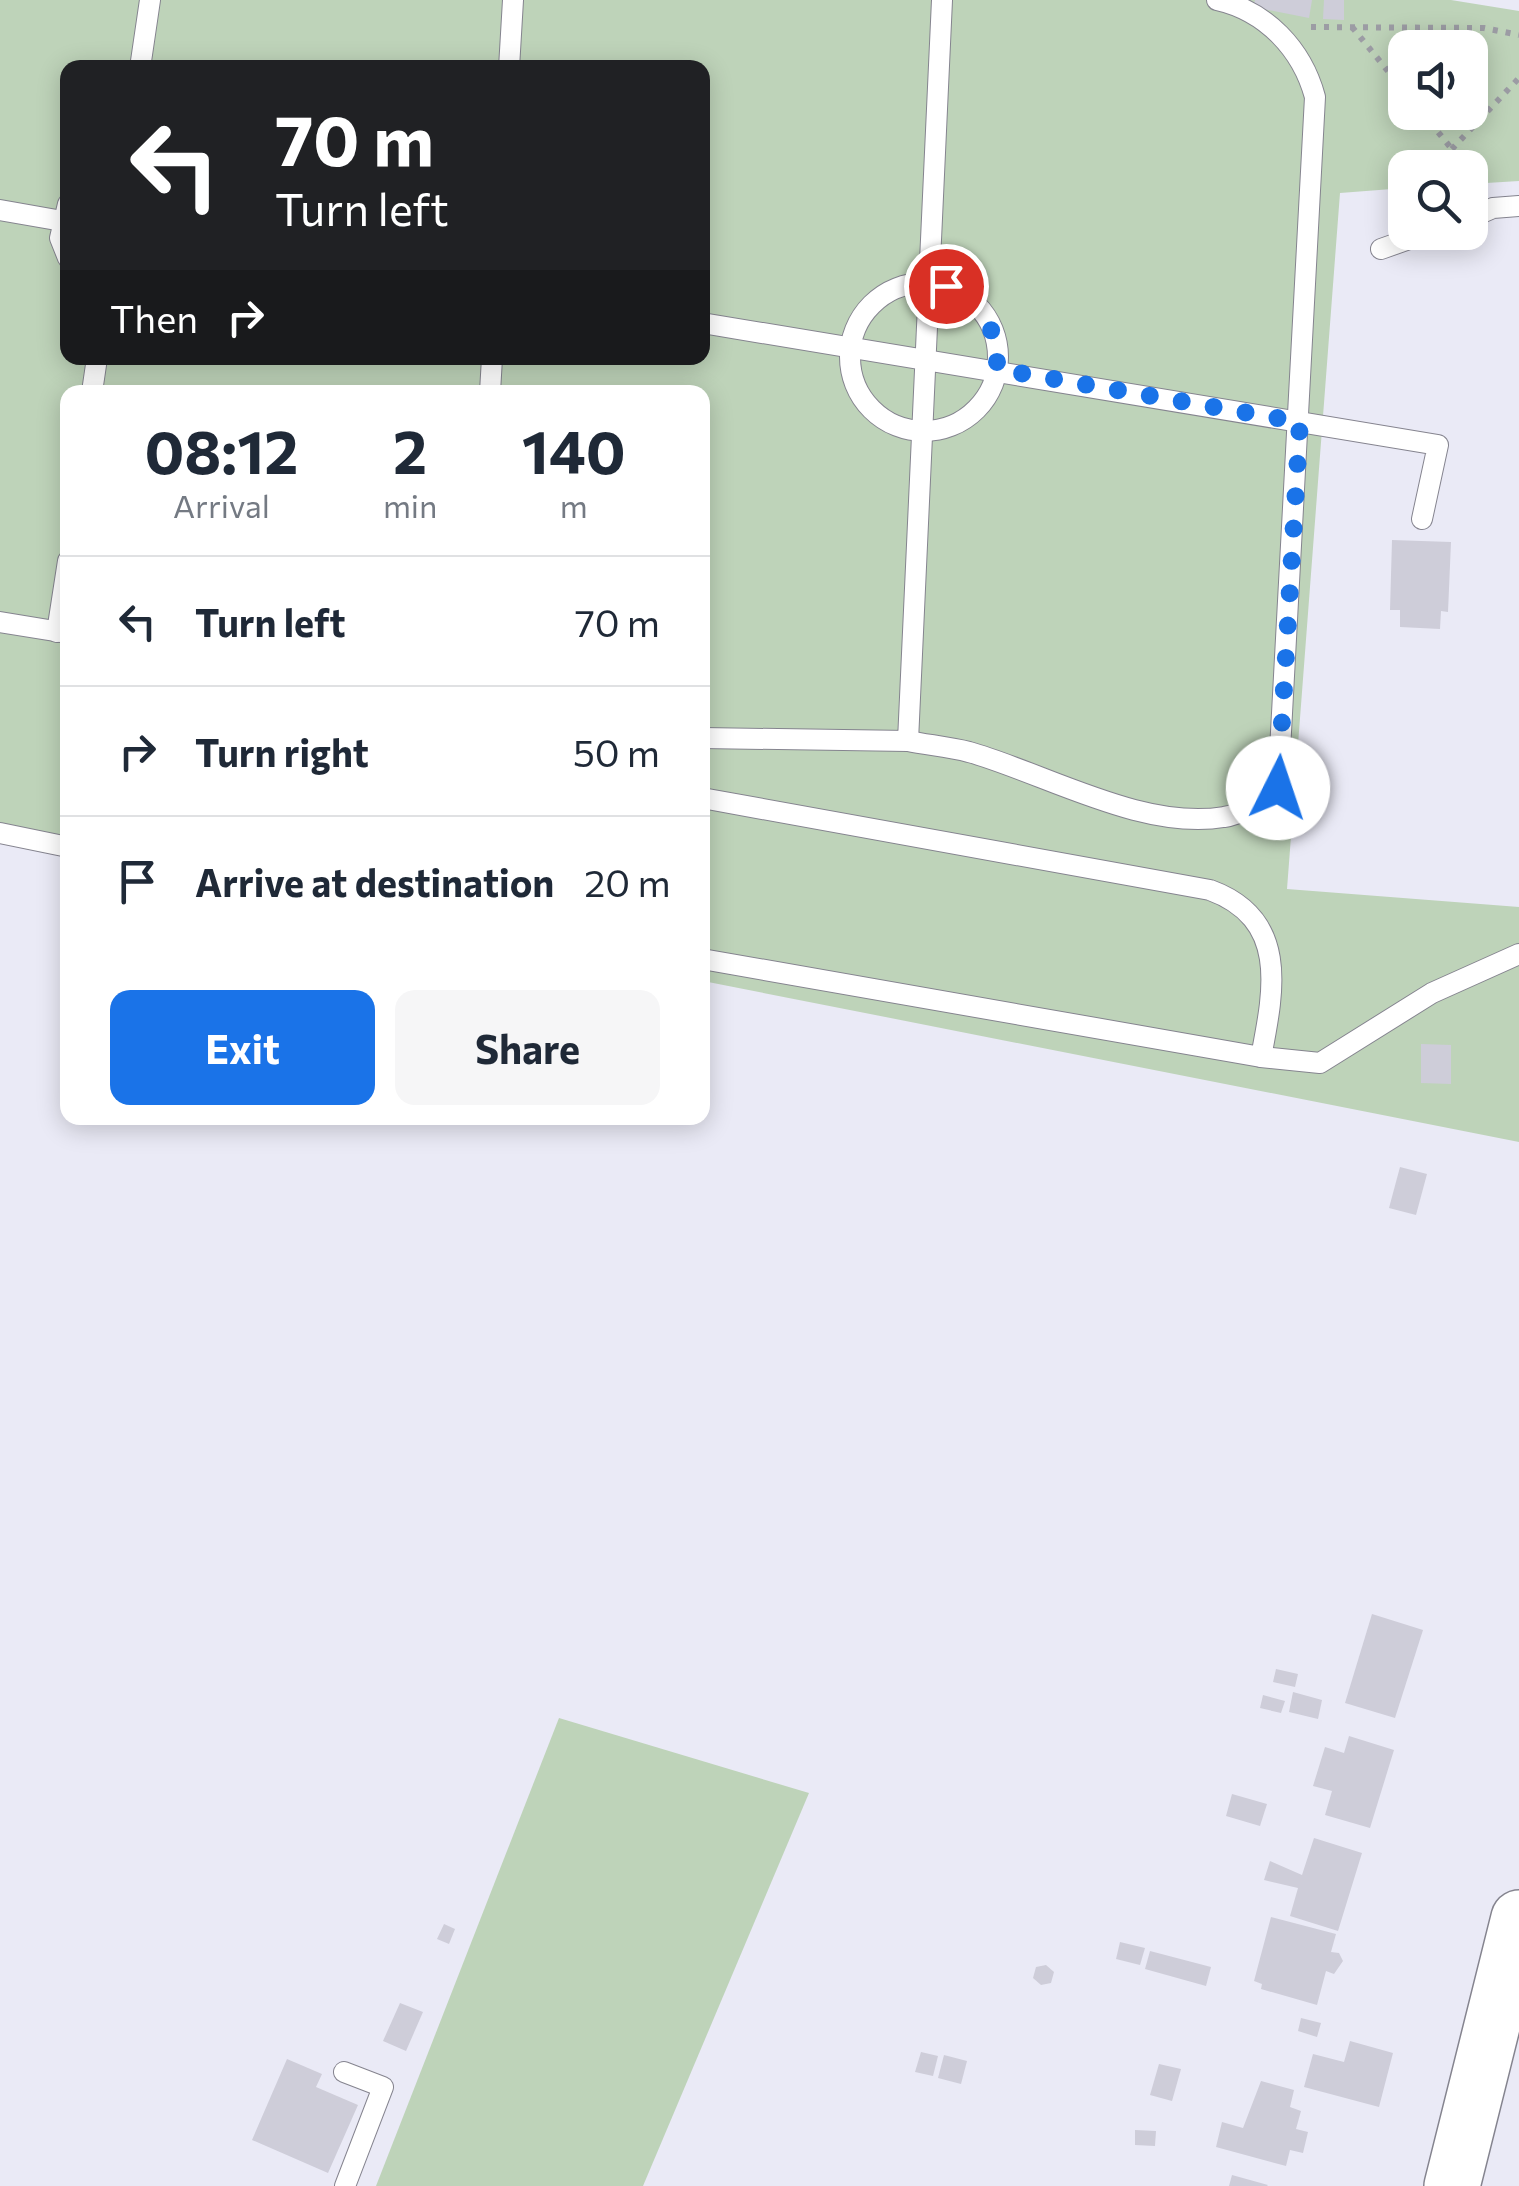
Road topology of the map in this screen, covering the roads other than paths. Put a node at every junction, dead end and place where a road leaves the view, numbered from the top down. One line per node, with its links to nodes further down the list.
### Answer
1 (150, 0): 5 (lane)
2 (513, 0): 6 (lane)
3 (942, 0): 13 (lane)
4 (1218, 0): 18 (lane)
5 (141, 60)
6 (510, 60)
7 (1519, 206): 9 (lane)
8 (0, 210): 10 (lane)
9 (1488, 210)
10 (60, 215)
11 (1388, 247): 12 (lane)
12 (1381, 249)
13 (927, 283): 15 (lane); 16 (lane); 17 (lane)
14 (710, 324): 15 (lane)
15 (850, 344): 16 (lane); 19 (lane)
16 (925, 357): 17 (lane); 19 (lane)
17 (997, 369): 18 (lane); 19 (lane)
18 (1300, 422): 20 (lane); 24 (lane)
19 (923, 431): 24 (lane)
20 (1422, 519)
21 (0, 622): 22 (lane)
22 (60, 632)
23 (710, 738): 24 (lane)
24 (908, 742)
25 (710, 799): 30 (lane)
26 (0, 833): 27 (lane)
27 (60, 844)
28 (1519, 954): 30 (lane)
29 (710, 960): 30 (lane)
30 (1261, 1056)
31 (1519, 1918): 34 (main road)
32 (344, 2072): 33 (lane)
33 (345, 2186)
34 (1452, 2186)

